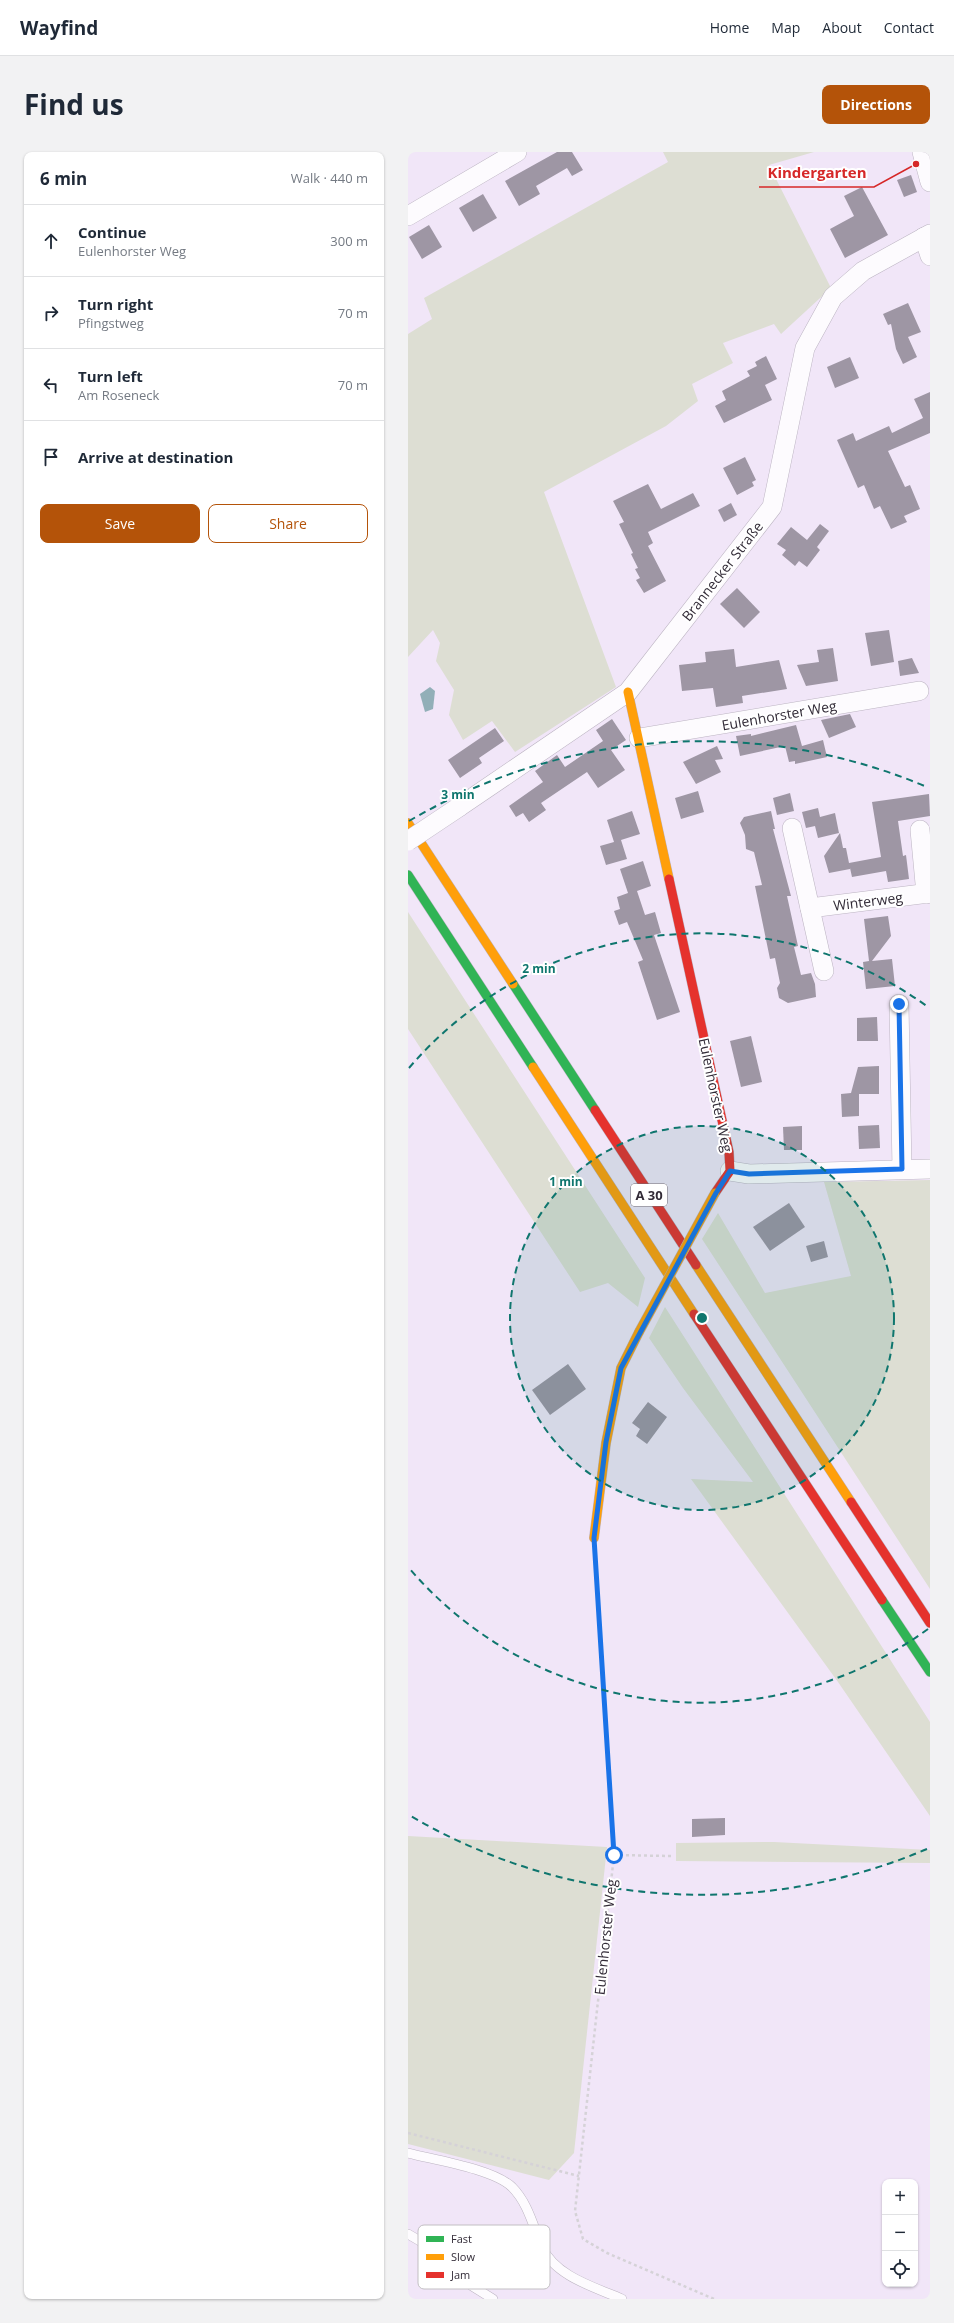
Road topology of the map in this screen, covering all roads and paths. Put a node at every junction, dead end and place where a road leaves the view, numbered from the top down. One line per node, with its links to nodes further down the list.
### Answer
1 (517, 152): 4 (street)
2 (922, 152): 3 (street)
3 (930, 182)
4 (408, 216)
5 (927, 235): 6 (street); 7 (street, Brannecker Straße)
6 (930, 256)
7 (628, 692): 9 (main road, Eulenhorster Weg); 13 (street, Brannecker Straße, bridge)
8 (919, 692): 9 (street, Eulenhorster Weg)
9 (639, 738): 21 (main road, Eulenhorster Weg)
10 (408, 824): 23 (main road, A 30)
11 (792, 828): 16 (street)
12 (920, 830): 15 (street, Winterweg)
13 (408, 841)
14 (408, 875): 24 (main road, A 30)
15 (928, 893): 16 (street, Winterweg)
16 (810, 908): 17 (street)
17 (824, 971)
18 (899, 1004): 19 (street)
19 (902, 1169): 20 (street); 21 (street)
20 (930, 1169)
21 (730, 1171): 22 (main road, Eulenhorster Weg, bridge)
22 (594, 1538): 25 (path, Eulenhorster Weg)
23 (930, 1623)
24 (930, 1672)
25 (614, 1855): 26 (path); 29 (path, Eulenhorster Weg)
26 (672, 1856)
27 (408, 2133): 29 (path)
28 (408, 2153): 30 (lane)
29 (579, 2176): 37 (path, Eulenhorster Weg)
30 (533, 2225)
31 (408, 2234): 32 (lane)
32 (418, 2240)
33 (550, 2260): 36 (lane)
34 (477, 2289): 35 (lane)
35 (493, 2299)
36 (622, 2299)
37 (714, 2299)

